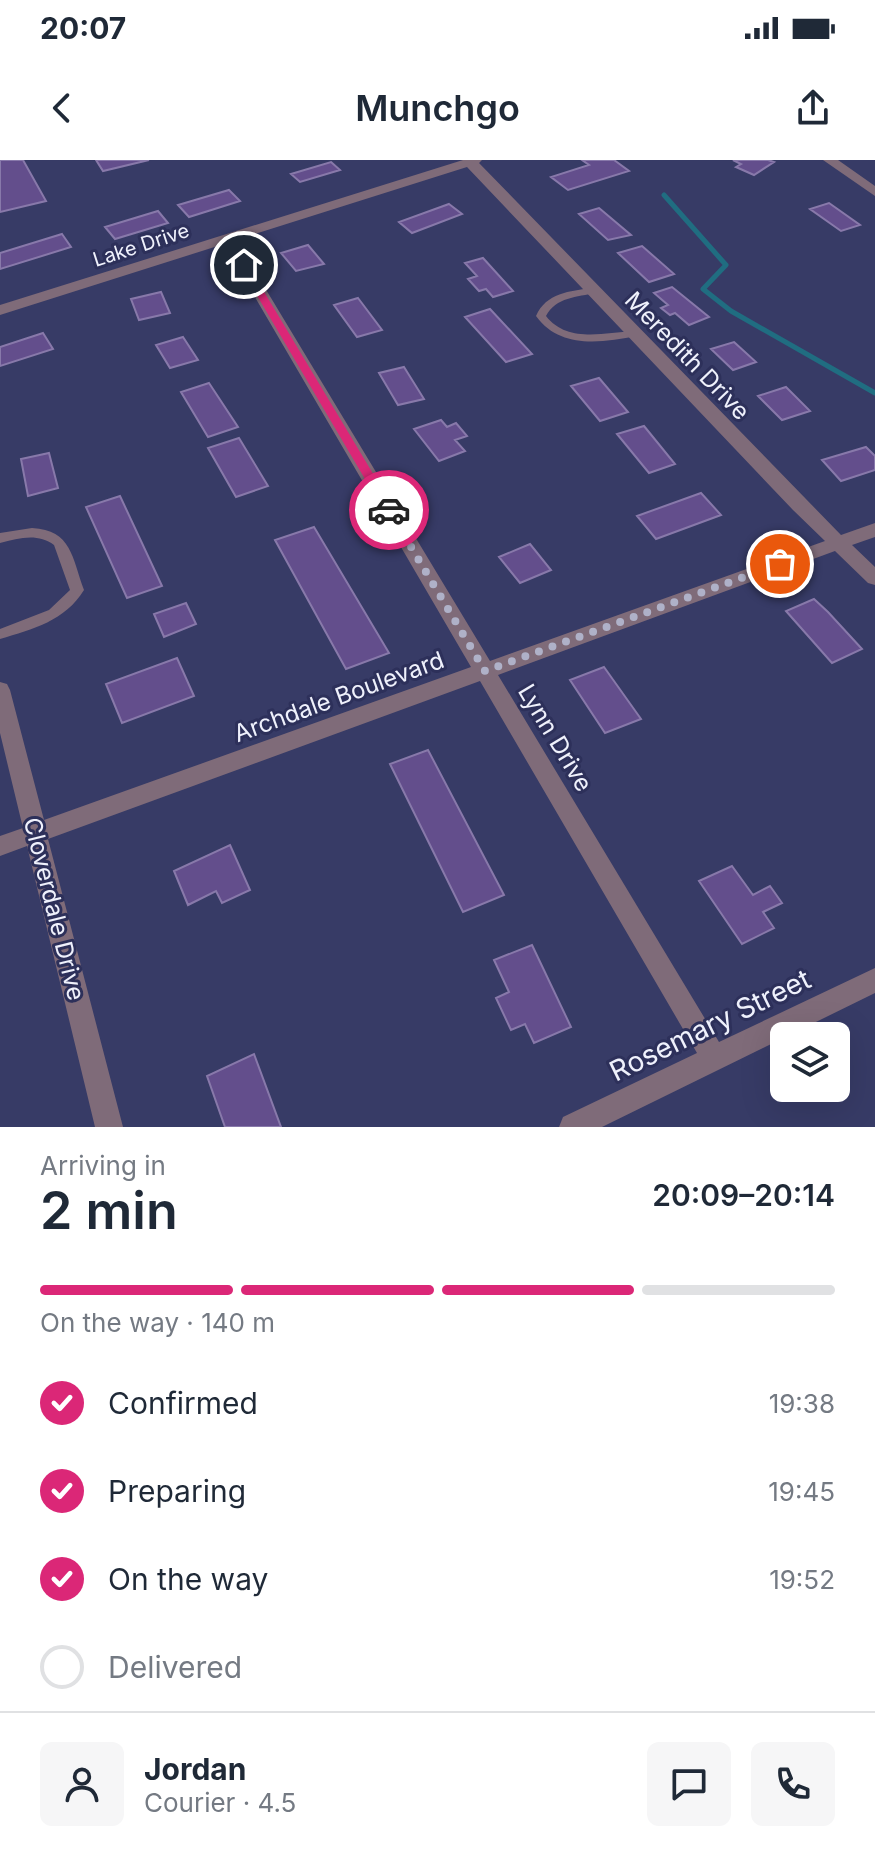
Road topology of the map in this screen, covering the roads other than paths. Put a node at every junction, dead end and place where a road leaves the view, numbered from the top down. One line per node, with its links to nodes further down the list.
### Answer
1 (829, 160): 3 (street)
2 (473, 161): 4 (street, Lake Drive); 5 (street, Meredith Drive)
3 (875, 192)
4 (228, 238): 6 (street, Lake Drive); 13 (street, Lynn Drive)
5 (592, 291): 7 (street, Meredith Drive); 7 (lane)
6 (0, 310)
7 (633, 334): 10 (street, Meredith Drive)
8 (875, 530): 10 (street, Archdale Boulevard)
9 (0, 538): 12 (lane)
10 (839, 543): 11 (street, Meredith Drive); 13 (street, Archdale Boulevard)
11 (875, 578)
12 (0, 634)
13 (485, 671): 15 (street, Archdale Boulevard); 18 (street, Lynn Drive)
14 (0, 690): 15 (street, Cloverdale Drive)
15 (36, 833): 16 (street, Archdale Boulevard); 19 (street, Cloverdale Drive)
16 (0, 846)
17 (875, 980): 18 (street, Rosemary Street)
18 (714, 1058): 20 (street, Rosemary Street)
19 (109, 1127)
20 (573, 1127)

